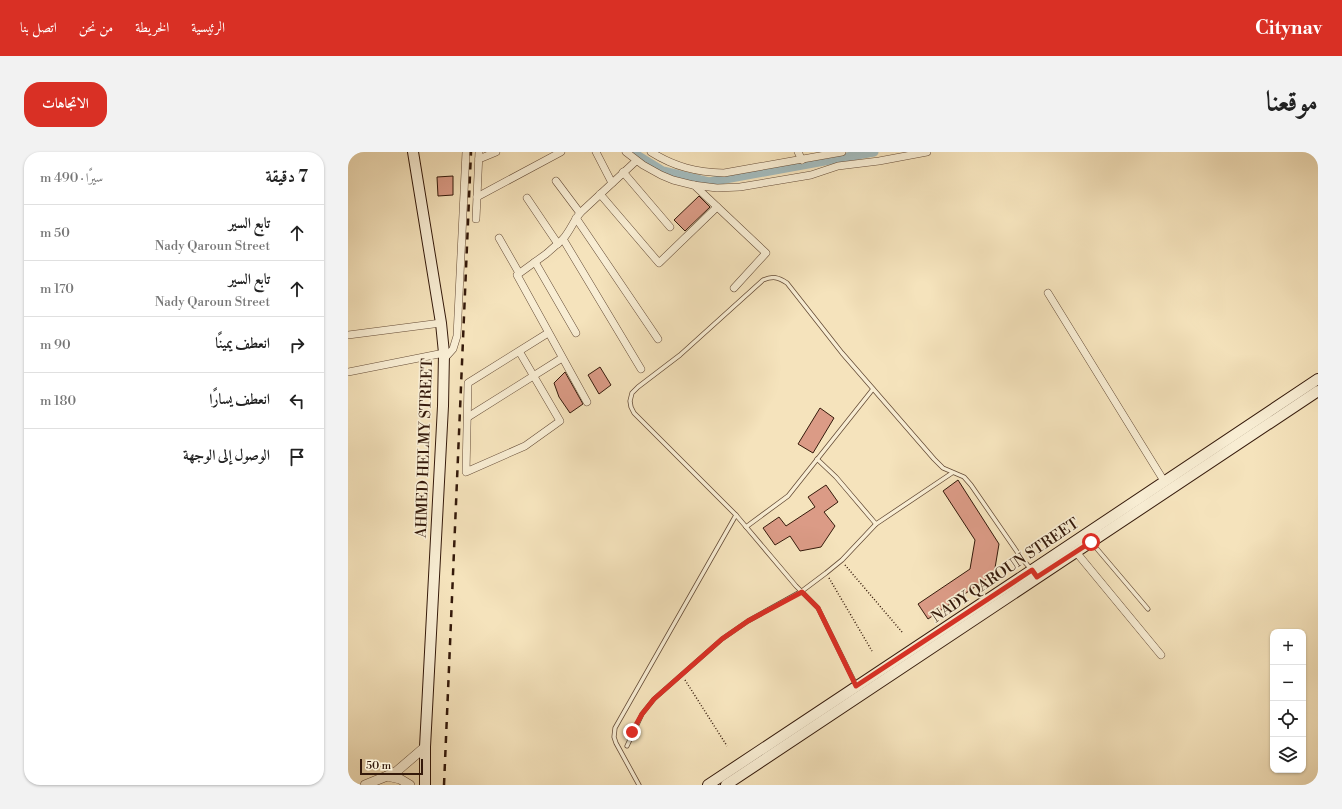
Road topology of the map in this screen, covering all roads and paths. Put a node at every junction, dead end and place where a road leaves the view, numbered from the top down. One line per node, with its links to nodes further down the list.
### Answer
1 (413, 152): 31 (main road, AHMED HELMY STREET)
2 (466, 152): 37 (street)
3 (496, 152): 11 (street)
4 (562, 152): 19 (street)
5 (596, 152): 16 (street)
6 (626, 152): 13 (street)
7 (651, 152): 12 (street)
8 (798, 152): 12 (street)
9 (842, 152): 12 (street)
10 (927, 152): 17 (street)
11 (479, 156): 19 (street)
12 (802, 160)
13 (636, 161): 14 (street); 17 (street)
14 (623, 172): 16 (street); 24 (street)
15 (556, 181): 22 (street)
16 (612, 183): 18 (street)
17 (693, 185): 21 (street)
18 (600, 194): 21 (street); 22 (street)
19 (477, 197): 23 (street)
20 (527, 198): 26 (street)
21 (717, 207): 29 (street)
22 (578, 216): 26 (street); 35 (street)
23 (476, 218)
24 (670, 227)
25 (499, 238): 28 (street)
26 (560, 242): 27 (street); 39 (street)
27 (535, 262): 28 (street); 33 (street)
28 (519, 273): 32 (street)
29 (734, 288)
30 (1048, 293): 49 (street)
31 (441, 323): 34 (street); 37 (main road, AHMED HELMY STREET)
32 (548, 333): 36 (street); 38 (street)
33 (576, 333)
34 (348, 335)
35 (658, 339)
36 (519, 351): 41 (street); 46 (street)
37 (444, 356): 40 (street); 67 (main road, AHMED HELMY STREET)
38 (562, 358): 41 (street); 45 (street)
39 (641, 369)
40 (348, 372)
41 (534, 376): 46 (street); 46 (street)
42 (1318, 379): 49 (main road, NADY QAROUN STREET)
43 (873, 389): 47 (lane); 48 (lane); 50 (lane)
44 (1318, 392): 53 (main road, NADY QAROUN STREET)
45 (587, 402)
46 (468, 417)
47 (817, 459): 51 (lane); 52 (lane)
48 (952, 472): 51 (lane); 57 (lane)
49 (1164, 481): 57 (main road, NADY QAROUN STREET)
50 (736, 515): 52 (lane); 73 (lane)
51 (876, 524): 55 (lane)
52 (746, 527): 58 (lane)
53 (1091, 542): 54 (main road, NADY QAROUN STREET); 59 (lane)
54 (1076, 552): 57 (main road, NADY QAROUN STREET); 62 (street)
55 (842, 560): 56 (lane); 60 (path)
56 (826, 573): 58 (lane); 61 (path)
57 (1035, 574): 64 (main road, NADY QAROUN STREET); 68 (main road, NADY QAROUN STREET)
58 (802, 592): 63 (lane); 64 (lane)
59 (1148, 610)
60 (902, 632)
61 (872, 650)
62 (1161, 655)
63 (681, 675): 65 (lane); 66 (path)
64 (856, 686): 68 (main road, NADY QAROUN STREET)
65 (627, 746)
66 (727, 746)
67 (425, 747): 69 (street); 72 (main road, AHMED HELMY STREET)
68 (749, 764): 74 (main road, NADY QAROUN STREET); 75 (main road, NADY QAROUN STREET)
69 (387, 776): 70 (street); 71 (street)
70 (365, 785)
71 (410, 785)
72 (425, 785)
73 (639, 785)
74 (708, 785)
75 (726, 785)

